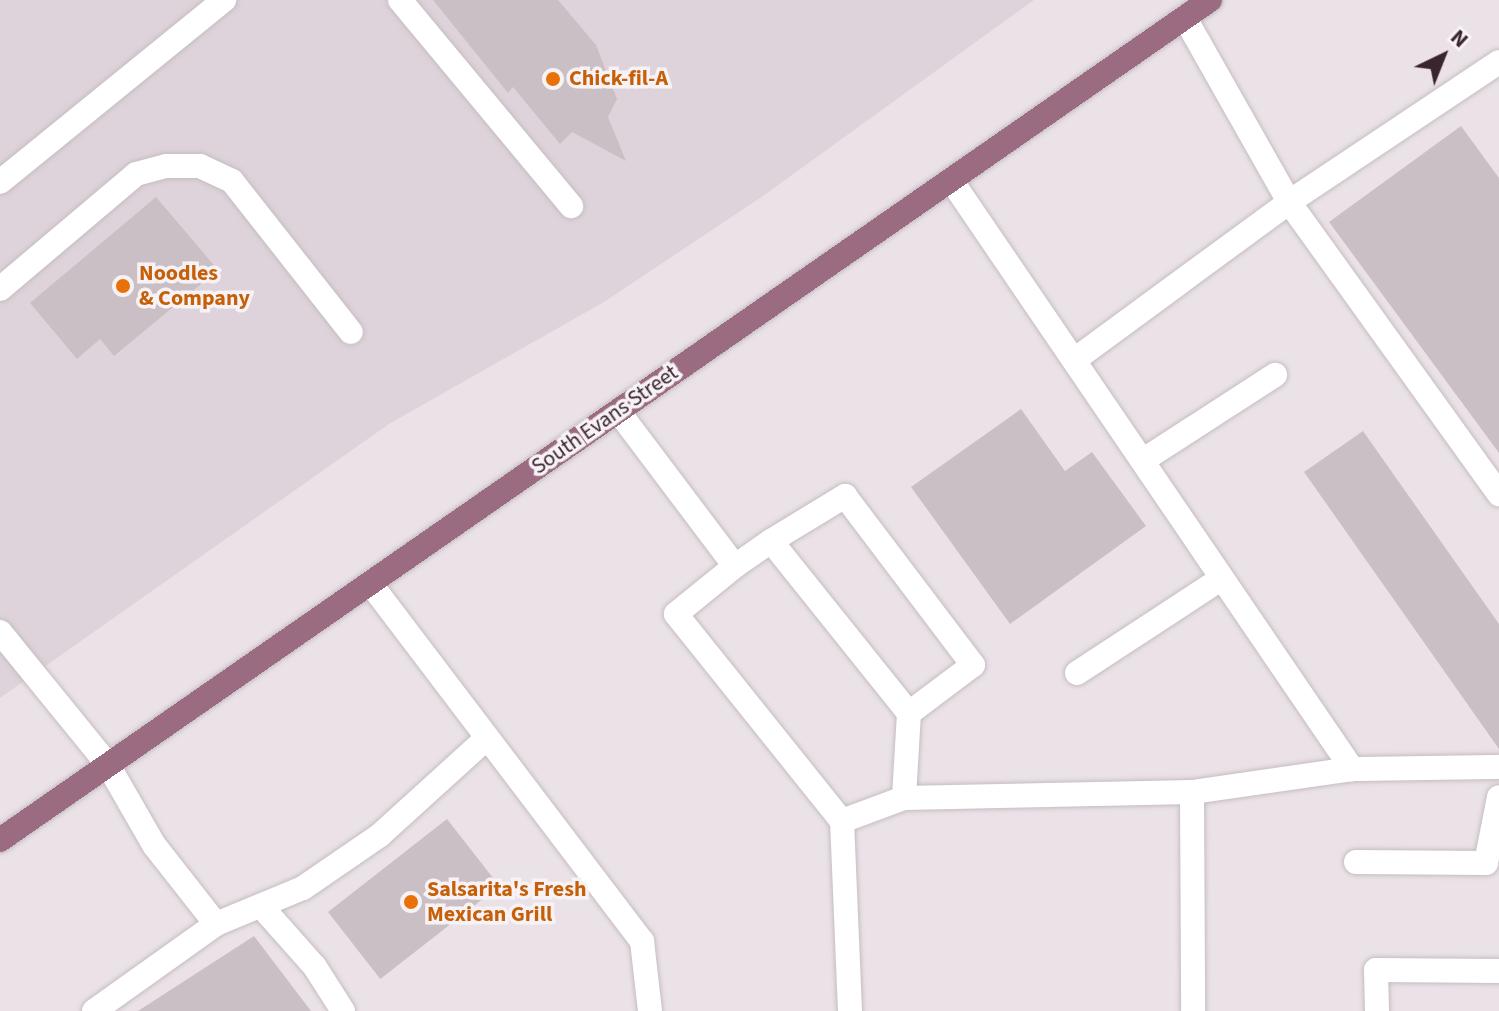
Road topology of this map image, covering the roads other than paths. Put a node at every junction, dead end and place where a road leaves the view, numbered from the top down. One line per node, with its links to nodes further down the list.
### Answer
1 (224, 0): 7 (lane)
2 (400, 0): 9 (lane)
3 (1210, 0): 4 (main road, South Evans Street)
4 (1185, 18): 6 (main road, South Evans Street); 8 (lane)
5 (1499, 62): 8 (lane)
6 (951, 180): 12 (lane); 14 (main road, South Evans Street)
7 (0, 182)
8 (1289, 202): 12 (lane); 16 (lane)
9 (571, 206)
10 (0, 289): 11 (lane)
11 (351, 332)
12 (1077, 358): 15 (lane)
13 (1275, 375): 15 (lane)
14 (618, 411): 18 (lane); 20 (main road, South Evans Street)
15 (1145, 459): 19 (lane)
16 (1499, 494)
17 (771, 541): 18 (lane); 23 (lane); 23 (lane)
18 (735, 566): 31 (lane)
19 (1222, 578): 22 (lane); 27 (lane)
20 (370, 583): 24 (lane); 25 (main road, South Evans Street)
21 (0, 632): 25 (lane)
22 (1077, 673)
23 (909, 713): 30 (lane)
24 (487, 738): 34 (lane); 39 (lane)
25 (108, 765): 32 (main road, South Evans Street); 35 (lane)
26 (1499, 767): 27 (lane)
27 (1352, 769): 28 (lane)
28 (1192, 792): 30 (lane); 41 (lane)
29 (1499, 797): 33 (lane)
30 (904, 798): 31 (lane)
31 (842, 821): 40 (lane)
32 (0, 840)
33 (1356, 862)
34 (261, 906): 35 (lane); 38 (lane)
35 (216, 924): 37 (lane)
36 (1499, 971): 42 (lane)
37 (94, 1011)
38 (343, 1011)
39 (650, 1011)
40 (850, 1011)
41 (1193, 1011)
42 (1377, 1011)

